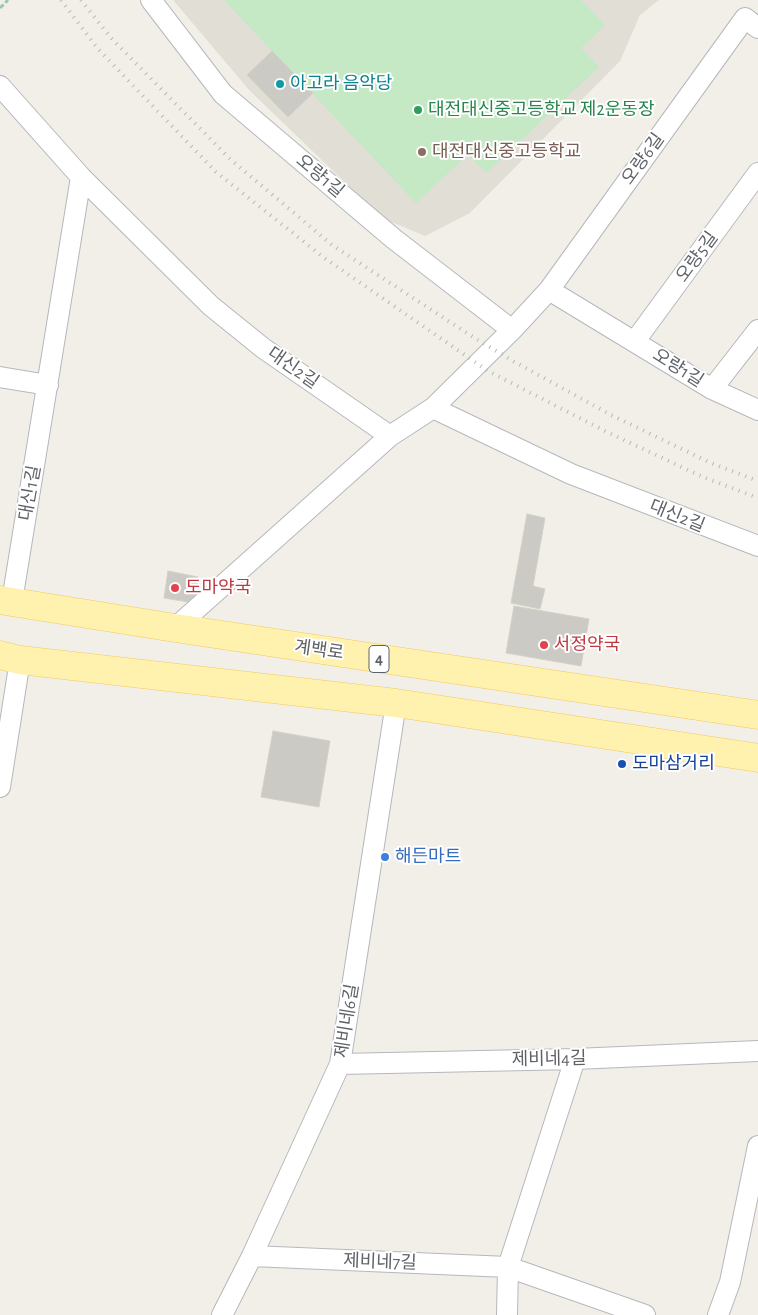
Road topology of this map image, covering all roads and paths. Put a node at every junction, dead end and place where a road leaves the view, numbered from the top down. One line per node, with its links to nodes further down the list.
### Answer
1 (8, 0): 3 (path)
2 (151, 0): 9 (street, 오량1길)
3 (0, 8)
4 (758, 28): 8 (street, 오량6길)
5 (0, 86): 7 (street, 대신2길)
6 (758, 173): 11 (street, 오량5길)
7 (81, 177): 13 (street, 대신1길); 17 (street, 대신2길)
8 (549, 290): 9 (street); 11 (street, 오량1길)
9 (512, 330): 15 (street)
10 (758, 330): 14 (street)
11 (635, 341): 14 (street, 오량1길)
12 (0, 378): 13 (street)
13 (48, 385): 19 (street, 대신1길)
14 (712, 389): 16 (street, 오량1길)
15 (433, 408): 17 (street); 18 (street, 대신2길)
16 (758, 410)
17 (390, 436): 20 (street)
18 (758, 546)
19 (6, 601): 20 (main road, 계백로 / 4)
20 (175, 628): 23 (main road, 계백로 / 4)
21 (10, 658): 22 (main road); 25 (street)
22 (396, 703): 24 (main road); 28 (street, 제비네6길)
23 (758, 715)
24 (758, 758)
25 (0, 787)
26 (758, 1051): 27 (street, 제비네4길)
27 (575, 1059): 28 (street, 제비네4길); 31 (street)
28 (340, 1064): 30 (street, 제비네6길)
29 (758, 1146): 35 (street)
30 (252, 1256): 31 (street, 제비네7길); 32 (street, 제비네6길)
31 (508, 1267): 33 (street); 34 (street, 제비네7길)
32 (222, 1315)
33 (507, 1315)
34 (645, 1315)
35 (718, 1315)

